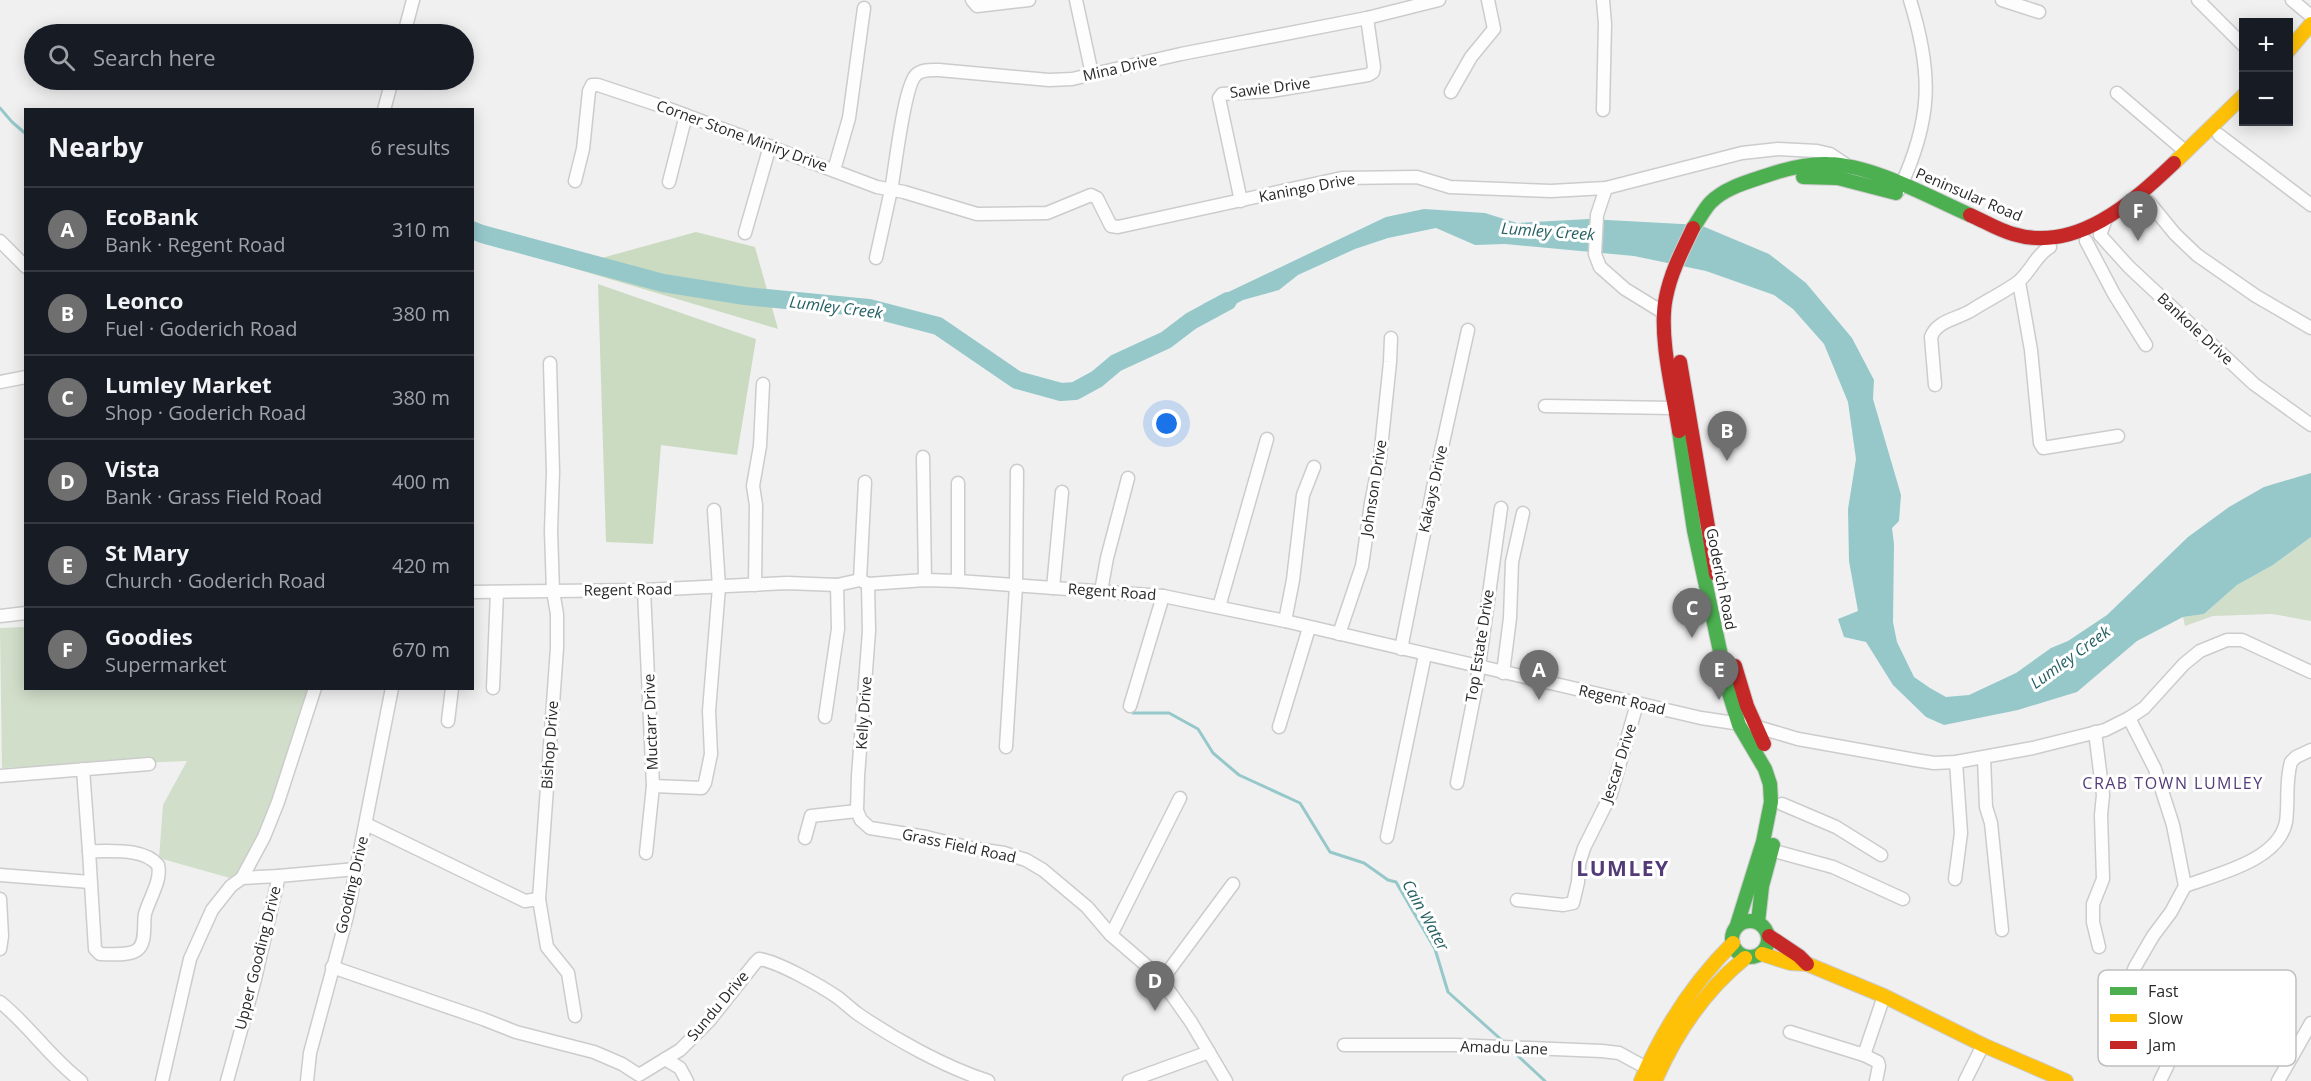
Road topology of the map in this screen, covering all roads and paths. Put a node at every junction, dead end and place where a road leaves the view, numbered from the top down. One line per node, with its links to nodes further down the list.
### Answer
1 (413, 0): 16 (street)
2 (972, 0): 3 (street)
3 (1029, 0)
4 (1076, 0): 22 (street)
5 (1439, 0): 15 (street, Mina Drive)
6 (1488, 0): 24 (street)
7 (1603, 0): 28 (street)
8 (1910, 0): 39 (street)
9 (2002, 0): 13 (street)
10 (2198, 0): 19 (street)
11 (2292, 0): 14 (street)
12 (864, 8): 34 (street)
13 (2038, 12)
14 (2311, 16)
15 (1367, 18): 22 (street, Mina Drive); 41 (street, Sawie Drive)
16 (407, 24)
17 (2311, 24): 20 (main road)
18 (2311, 40): 21 (main road)
19 (2239, 41)
20 (2293, 46)
21 (2293, 62)
22 (1092, 74): 40 (street, Mina Drive)
23 (389, 90): 27 (street)
24 (1451, 92)
25 (2116, 93): 33 (street)
26 (2239, 100): 33 (main road, Peninsular Road)
27 (385, 108)
28 (1603, 111)
29 (686, 115): 32 (street, Corner Stone Miniry Drive); 36 (street, Corner Stone Miniry Drive); 37 (street)
30 (2239, 116): 31 (main road, Peninsular Road)
31 (2219, 135): 42 (main road, Peninsular Road); 43 (street)
32 (770, 146): 34 (street, Corner Stone Miniry Drive); 45 (street)
33 (2186, 152): 44 (main road, Peninsular Road)
34 (834, 170): 40 (street, Corner Stone Miniry Drive)
35 (1847, 173): 38 (street, Kaningo Drive); 39 (main road, Peninsular Road); 53 (main road, Peninsular Road)
36 (575, 181)
37 (669, 182)
38 (1606, 188): 41 (street, Kaningo Drive); 53 (street)
39 (1899, 189): 44 (main road, Peninsular Road); 49 (main road, Peninsular Road)
40 (891, 190): 41 (street, Kaningo Drive); 50 (street)
41 (1241, 201)
42 (2148, 201): 46 (main road, Peninsular Road); 54 (street)
43 (2311, 205)
44 (2106, 219): 46 (street)
45 (745, 233)
46 (2100, 235): 48 (main road, Peninsular Road); 65 (street, Bankole Drive)
47 (0, 241): 51 (street)
48 (2085, 241): 49 (main road, Peninsular Road); 57 (street)
49 (2050, 247): 52 (street)
50 (876, 258)
51 (24, 265)
52 (2019, 282): 62 (street); 66 (street)
53 (1668, 305): 64 (main road, Goderich Road); 113 (main road, Goderich Road)
54 (2311, 328)
55 (1468, 330): 98 (street, Kakays Drive)
56 (1391, 338): 97 (street, Johnson Drive)
57 (2146, 345)
58 (550, 363): 87 (street, Bishop Drive)
59 (24, 377): 60 (street)
60 (0, 382)
61 (763, 384): 81 (street)
62 (1935, 385)
63 (1545, 406): 64 (street)
64 (1674, 408): 112 (main road, Goderich Road)
65 (2311, 425)
66 (2118, 436)
67 (1267, 439): 92 (street)
68 (923, 457): 78 (street)
69 (1314, 467): 95 (street)
70 (1017, 471): 83 (street)
71 (1128, 478): 88 (street)
72 (866, 482): 80 (street, Kelly Drive)
73 (958, 483): 79 (street)
74 (1062, 492): 85 (street)
75 (1501, 508): 100 (street, Top Estate Drive)
76 (714, 510): 84 (street)
77 (1523, 513): 102 (street)
78 (925, 580): 79 (street, Regent Road); 80 (street, Regent Road)
79 (958, 581): 83 (street, Regent Road)
80 (864, 582): 82 (street, Regent Road); 127 (street, Kelly Drive)
81 (755, 585): 82 (street, Regent Road); 84 (street, Regent Road)
82 (837, 585): 109 (street)
83 (1016, 586): 85 (street, Regent Road); 116 (street)
84 (719, 587): 86 (street, Regent Road); 124 (street)
85 (1053, 588): 88 (street, Regent Road)
86 (644, 590): 87 (street, Regent Road); 124 (street, Muctarr Drive)
87 (553, 591): 90 (street, Regent Road); 144 (street, Bishop Drive)
88 (1101, 591): 91 (street, Regent Road)
89 (474, 592): 90 (street, Regent Road)
90 (497, 592): 103 (street)
91 (1163, 596): 92 (street, Regent Road); 108 (street)
92 (1218, 607): 95 (street, Regent Road)
93 (24, 614): 94 (street)
94 (0, 616)
95 (1285, 621): 96 (street, Regent Road)
96 (1310, 628): 97 (street, Regent Road); 114 (street)
97 (1339, 634): 98 (street, Regent Road)
98 (1401, 649): 99 (street, Regent Road)
99 (1425, 655): 100 (street, Regent Road); 129 (street)
100 (1479, 667): 102 (street, Regent Road); 123 (street, Top Estate Drive)
101 (2311, 672): 110 (street, Regent Road)
102 (1503, 673): 107 (street, Regent Road)
103 (493, 688)
104 (314, 690): 138 (street)
105 (392, 690): 128 (street, Gooding Drive)
106 (452, 690): 111 (street)
107 (1637, 704): 112 (street, Regent Road); 146 (street, Jescar Drive)
108 (1130, 706)
109 (825, 717)
110 (2129, 718): 115 (street, Regent Road); 142 (street)
111 (448, 721)
112 (1739, 725): 113 (street, Regent Road); 148 (main road, Goderich Road)
113 (1754, 726): 119 (street, Regent Road); 126 (main road, Goderich Road)
114 (1279, 727)
115 (2095, 732): 118 (street, Regent Road); 153 (street)
116 (1006, 747)
117 (2311, 750): 142 (street)
118 (1984, 758): 119 (street, Regent Road); 149 (street)
119 (1956, 762): 139 (street)
120 (149, 764): 121 (street)
121 (82, 769): 122 (street); 132 (street)
122 (0, 776)
123 (1457, 783)
124 (653, 786): 133 (street, Muctarr Drive)
125 (1180, 798): 150 (street)
126 (1782, 804): 131 (main road, Goderich Road); 134 (street)
127 (857, 811): 130 (street); 150 (street, Grass Field Road)
128 (366, 824): 135 (street, Gooding Drive); 144 (street)
129 (1388, 837)
130 (805, 838)
131 (1772, 849): 145 (street); 147 (main road, Goderich Road)
132 (88, 851): 140 (street); 140 (street)
133 (646, 854)
134 (1881, 855)
135 (356, 869): 137 (street, Upper Gooding Drive); 158 (street, Gooding Drive)
136 (0, 875): 140 (street)
137 (279, 876): 138 (street); 179 (street, Upper Gooding Drive)
138 (242, 878): 178 (street)
139 (1955, 879)
140 (90, 882)
141 (1233, 884): 160 (street)
142 (2185, 886): 159 (street)
143 (0, 899): 154 (street)
144 (539, 899): 163 (street, Bishop Drive)
145 (1903, 899)
146 (1516, 900)
147 (1758, 922): 148 (main road); 151 (main road)
148 (1737, 924): 152 (main road)
149 (2002, 930)
150 (1111, 935): 160 (street, Grass Field Road)
151 (1768, 936): 155 (main road); 157 (main road)
152 (1732, 943): 156 (main road); 174 (main road)
153 (2099, 947)
154 (0, 948)
155 (1762, 954): 156 (main road); 157 (main road)
156 (1745, 958): 174 (main road)
157 (1807, 964): 161 (main road)
158 (332, 967): 175 (street, Sundu Drive); 180 (street, Gooding Drive)
159 (2134, 970)
160 (1161, 981): 169 (street, Grass Field Road)
161 (1884, 996): 167 (main road); 170 (street)
162 (0, 1002): 177 (street)
163 (575, 1016)
164 (2311, 1023): 168 (street)
165 (1790, 1032): 170 (street)
166 (1344, 1045): 174 (street, Amadu Lane)
167 (1983, 1045): 185 (street); 186 (main road)
168 (2296, 1049)
169 (1209, 1052): 182 (street); 183 (street, Grass Field Road)
170 (1864, 1055): 184 (street)
171 (665, 1059): 175 (street, Sundu Drive); 176 (street, Sundu Drive); 181 (street)
172 (2167, 1066): 187 (street)
173 (2287, 1066): 188 (street)
174 (1650, 1076)
175 (640, 1078)
176 (982, 1080)
177 (81, 1081)
178 (162, 1081)
179 (227, 1081)
180 (308, 1081)
181 (687, 1081)
182 (1129, 1081)
183 (1226, 1081)
184 (1876, 1081)
185 (1965, 1081)
186 (2066, 1081)
187 (2160, 1081)
188 (2278, 1081)

